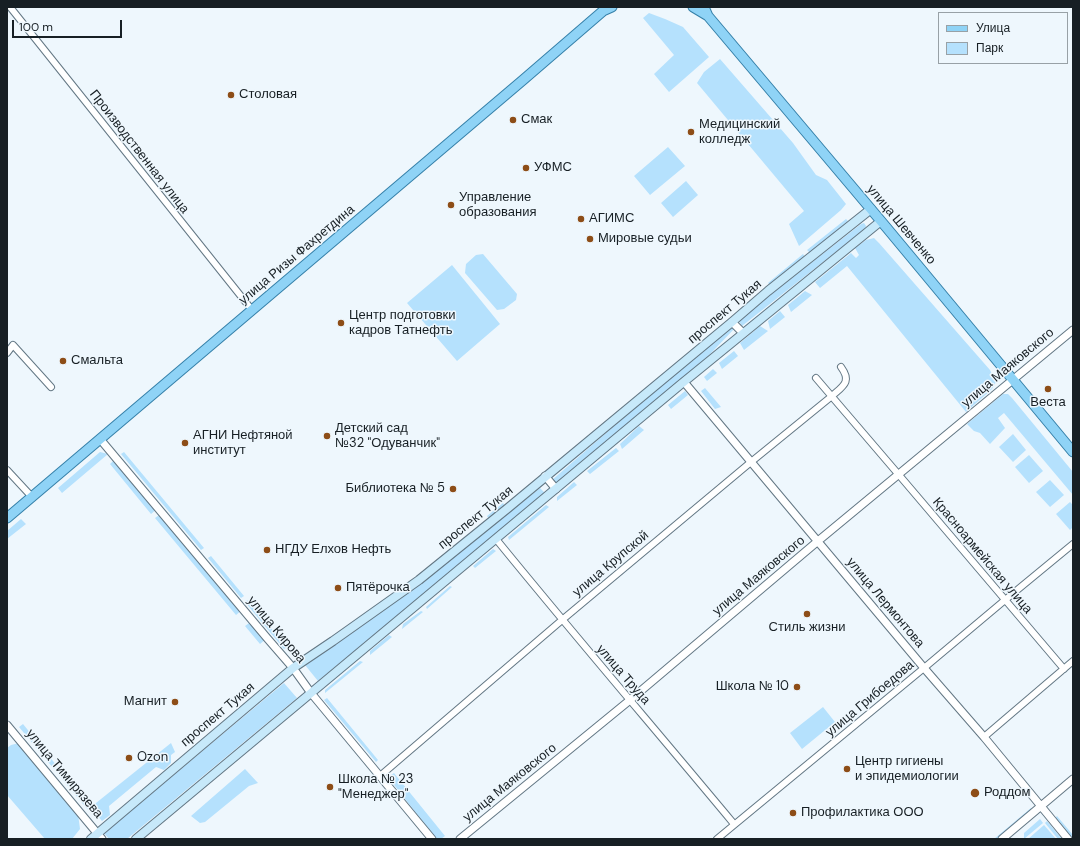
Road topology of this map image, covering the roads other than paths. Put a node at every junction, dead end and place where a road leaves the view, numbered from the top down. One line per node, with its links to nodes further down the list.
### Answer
1 (10, 7): 9 (street, Производственная улица)
2 (612, 7): 5 (main road, улица Ризы Фахретдина)
3 (692, 7): 6 (main road)
4 (704, 7): 6 (main road)
5 (604, 9): 9 (main road, улица Ризы Фахретдина)
6 (708, 16): 7 (main road, улица Шевченко)
7 (871, 209): 8 (main road, улица Шевченко); 10 (main road, проспект Тукая)
8 (881, 221): 12 (main road); 16 (main road, улица Шевченко)
9 (252, 310): 20 (main road, улица Ризы Фахретдина)
10 (732, 322): 12 (street); 25 (main road, проспект Тукая)
11 (1073, 330): 16 (street, улица Маяковского)
12 (743, 333): 17 (main road)
13 (7, 354): 18 (street)
14 (841, 367): 19 (street, улица Крупской)
15 (816, 378): 19 (street, Красноармейская улица)
16 (1013, 380): 21 (main road, улица Шевченко); 24 (street, улица Маяковского)
17 (684, 382): 22 (street, улица Лермонтова); 26 (main road)
18 (51, 387)
19 (832, 396): 22 (street, улица Крупской); 24 (street, Красноармейская улица)
20 (100, 439): 27 (main road, улица Ризы Фахретдина); 35 (street, улица Кирова)
21 (1073, 452)
22 (751, 462): 30 (street, улица Лермонтова); 33 (street, улица Крупской)
23 (7, 470): 27 (street)
24 (899, 475): 30 (street, улица Маяковского); 32 (street, Красноармейская улица)
25 (545, 476): 26 (street); 35 (main road, проспект Тукая)
26 (556, 489): 29 (main road)
27 (32, 497): 28 (main road, улица Ризы Фахретдина)
28 (7, 518)
29 (496, 539): 33 (street, улица Труда); 38 (main road)
30 (818, 541): 36 (street, улица Лермонтова); 39 (street, улица Маяковского)
31 (1073, 544): 32 (street, улица Грибоедова)
32 (1005, 600): 36 (street, улица Грибоедова); 37 (street, Красноармейская улица)
33 (562, 620): 39 (street, улица Труда); 42 (street, улица Крупской)
34 (1073, 661): 37 (street)
35 (293, 668): 38 (street, улица Кирова); 46 (main road, проспект Тукая)
36 (924, 668): 41 (street, улица Лермонтова); 45 (street, улица Грибоедова)
37 (1064, 669): 41 (street)
38 (311, 693): 42 (street, улица Кирова); 47 (main road)
39 (630, 700): 45 (street, улица Труда); 49 (street, улица Маяковского)
40 (7, 725): 46 (street, улица Тимирязева)
41 (984, 737): 44 (street, улица Лермонтова)
42 (380, 776): 48 (street, улица Кирова)
43 (1073, 779): 44 (street)
44 (1041, 806): 51 (street); 52 (street, улица Лермонтова)
45 (734, 824): 50 (street, улица Грибоедова)
46 (96, 837)
47 (136, 839)
48 (432, 839)
49 (460, 839)
50 (717, 839)
51 (1002, 839)
52 (1068, 839)

